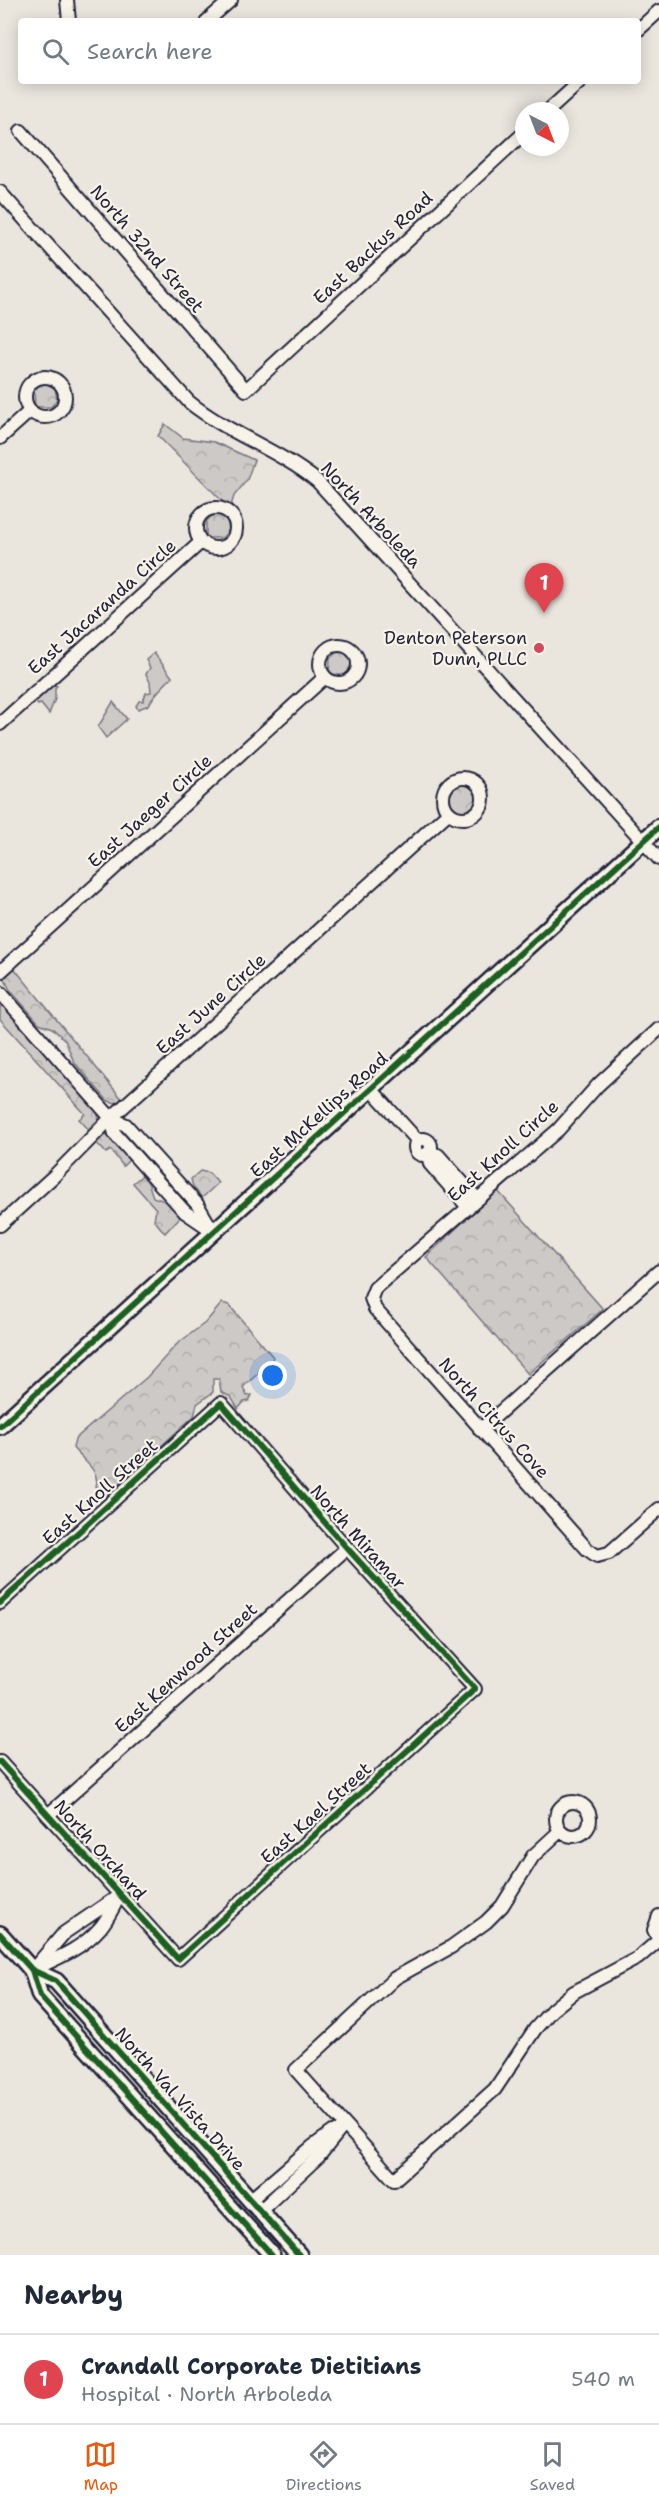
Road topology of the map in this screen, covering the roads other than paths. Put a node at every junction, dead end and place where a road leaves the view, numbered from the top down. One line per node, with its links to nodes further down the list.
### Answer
1 (67, 0): 4 (street)
2 (231, 0): 5 (street)
3 (659, 11): 6 (street)
4 (69, 18)
5 (210, 18)
6 (641, 27)
7 (578, 84): 8 (street)
8 (558, 102)
9 (21, 131): 12 (street, North 32nd Street)
10 (515, 141): 12 (street, East Backus Road)
11 (0, 192): 20 (street, North Arboleda)
12 (246, 390)
13 (30, 411): 14 (street)
14 (0, 438)
15 (201, 542): 17 (street, East Jacaranda Circle)
16 (325, 677): 22 (street, East Jaeger Circle)
17 (0, 724)
18 (448, 813): 26 (street, East June Circle)
19 (659, 827): 20 (main road, East McKellips Road)
20 (643, 841): 21 (street); 25 (main road, East McKellips Road)
21 (659, 859)
22 (0, 972)
23 (0, 992): 26 (street)
24 (659, 1029): 27 (street, East Knoll Circle)
25 (371, 1089): 27 (street); 29 (main road, East McKellips Road)
26 (111, 1118): 28 (street, East June Circle); 29 (street)
27 (472, 1203): 31 (street, East Knoll Circle)
28 (0, 1225)
29 (213, 1232): 33 (main road, East McKellips Road)
30 (659, 1271): 34 (street)
31 (371, 1298): 34 (street, North Citrus Cove)
32 (221, 1403): 36 (street, North Miramar); 37 (street, East Knoll Street)
33 (0, 1426)
34 (480, 1430): 35 (street, North Citrus Cove)
35 (659, 1509)
36 (347, 1548): 38 (street, North Miramar); 40 (street, East Kenwood Street)
37 (0, 1603)
38 (475, 1689): 46 (street, East Kael Street)
39 (0, 1762): 40 (street, North Orchard)
40 (48, 1815): 42 (street, North Orchard)
41 (560, 1831): 48 (street)
42 (120, 1895): 46 (street, North Orchard); 47 (street); 47 (street)
43 (659, 1916): 45 (street)
44 (0, 1934): 47 (main road, North Val Vista Drive)
45 (659, 1940): 48 (street)
46 (178, 1959)
47 (32, 1970): 49 (main road, North Val Vista Drive); 50 (main road, North Val Vista Drive)
48 (344, 2125): 49 (street)
49 (255, 2206): 51 (main road, North Val Vista Drive)
50 (272, 2255)
51 (299, 2255)

